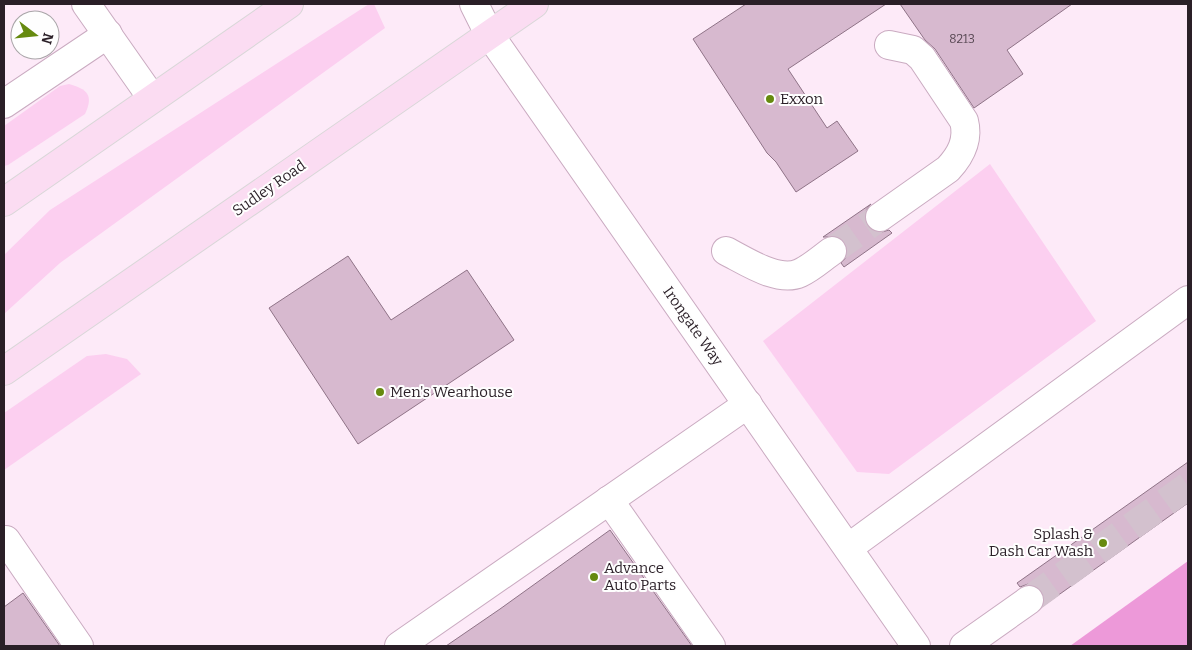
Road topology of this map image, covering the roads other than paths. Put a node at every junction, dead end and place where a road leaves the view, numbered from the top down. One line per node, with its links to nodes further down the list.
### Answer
1 (86, 4): 5 (street)
2 (289, 4): 8 (main road)
3 (474, 4): 6 (street, Irongate Way)
4 (534, 4): 6 (main road, Sudley Road)
5 (108, 34): 8 (street); 9 (street)
6 (489, 34): 15 (main road, Sudley Road); 16 (street, Irongate Way)
7 (889, 45): 11 (street)
8 (152, 98): 10 (main road)
9 (4, 104)
10 (4, 202)
11 (880, 218)
12 (726, 251): 13 (street)
13 (832, 251)
14 (1188, 300): 19 (street)
15 (4, 371)
16 (748, 404): 17 (street); 19 (street, Irongate Way)
17 (609, 500): 22 (street); 23 (street)
18 (6, 540): 21 (street)
19 (848, 548): 24 (street, Irongate Way)
20 (1029, 600): 25 (street)
21 (79, 646)
22 (399, 646)
23 (711, 646)
24 (916, 646)
25 (964, 646)

